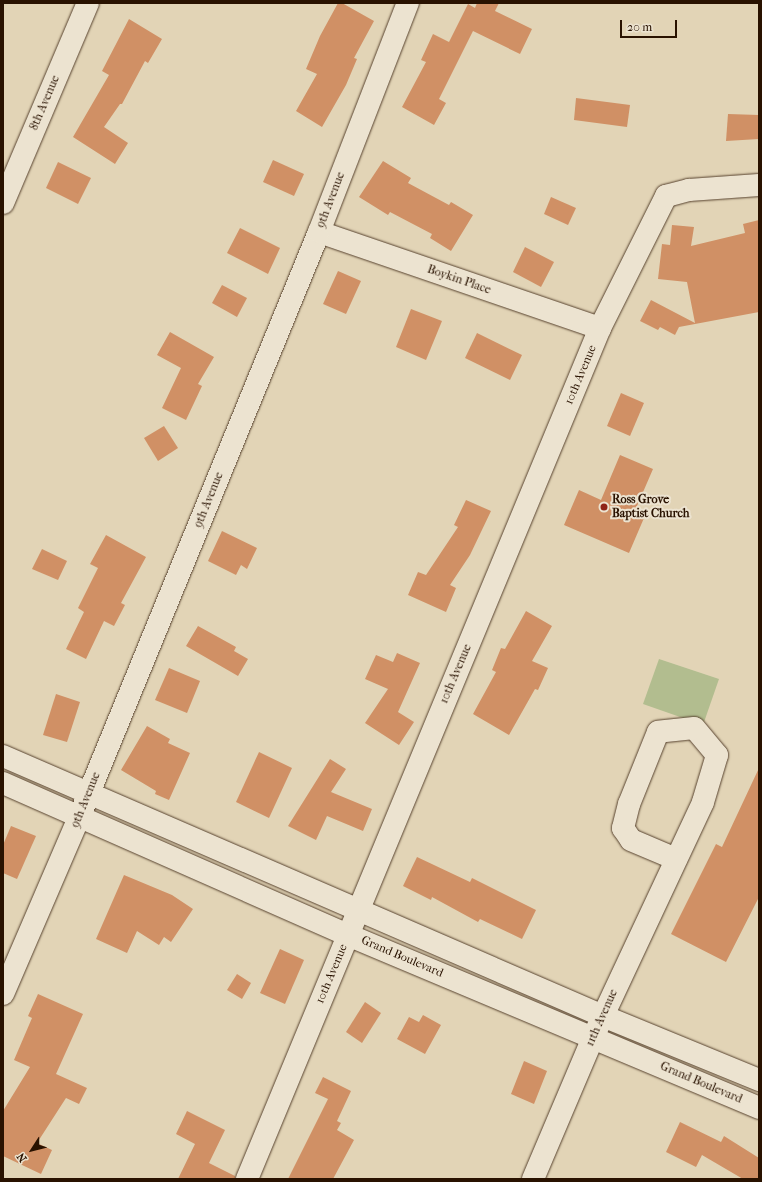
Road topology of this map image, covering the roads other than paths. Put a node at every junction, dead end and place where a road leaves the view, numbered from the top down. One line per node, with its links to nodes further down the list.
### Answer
1 (88, 3): 4 (street, 8th Avenue)
2 (408, 3): 5 (street, 9th Avenue)
3 (759, 185): 6 (street, 10th Avenue)
4 (3, 203)
5 (319, 232): 6 (street, Boykin Place); 9 (street, 9th Avenue)
6 (600, 328): 12 (street, 10th Avenue)
7 (3, 756): 9 (street, Grand Boulevard)
8 (3, 783): 10 (street, Grand Boulevard)
9 (89, 791): 10 (street, 9th Avenue); 12 (street, Grand Boulevard)
10 (80, 815): 13 (street, Grand Boulevard); 14 (street, 9th Avenue)
11 (676, 859): 11 (street, 11th Avenue); 15 (street, 11th Avenue)
12 (359, 909): 13 (street, 10th Avenue); 15 (street, Grand Boulevard)
13 (348, 935): 16 (street, Grand Boulevard); 19 (street, 10th Avenue)
14 (3, 994)
15 (602, 1016): 16 (street, 11th Avenue); 17 (street, Grand Boulevard)
16 (593, 1037): 18 (street, Grand Boulevard); 20 (street, 11th Avenue)
17 (759, 1080)
18 (759, 1108)
19 (247, 1179)
20 (533, 1179)

